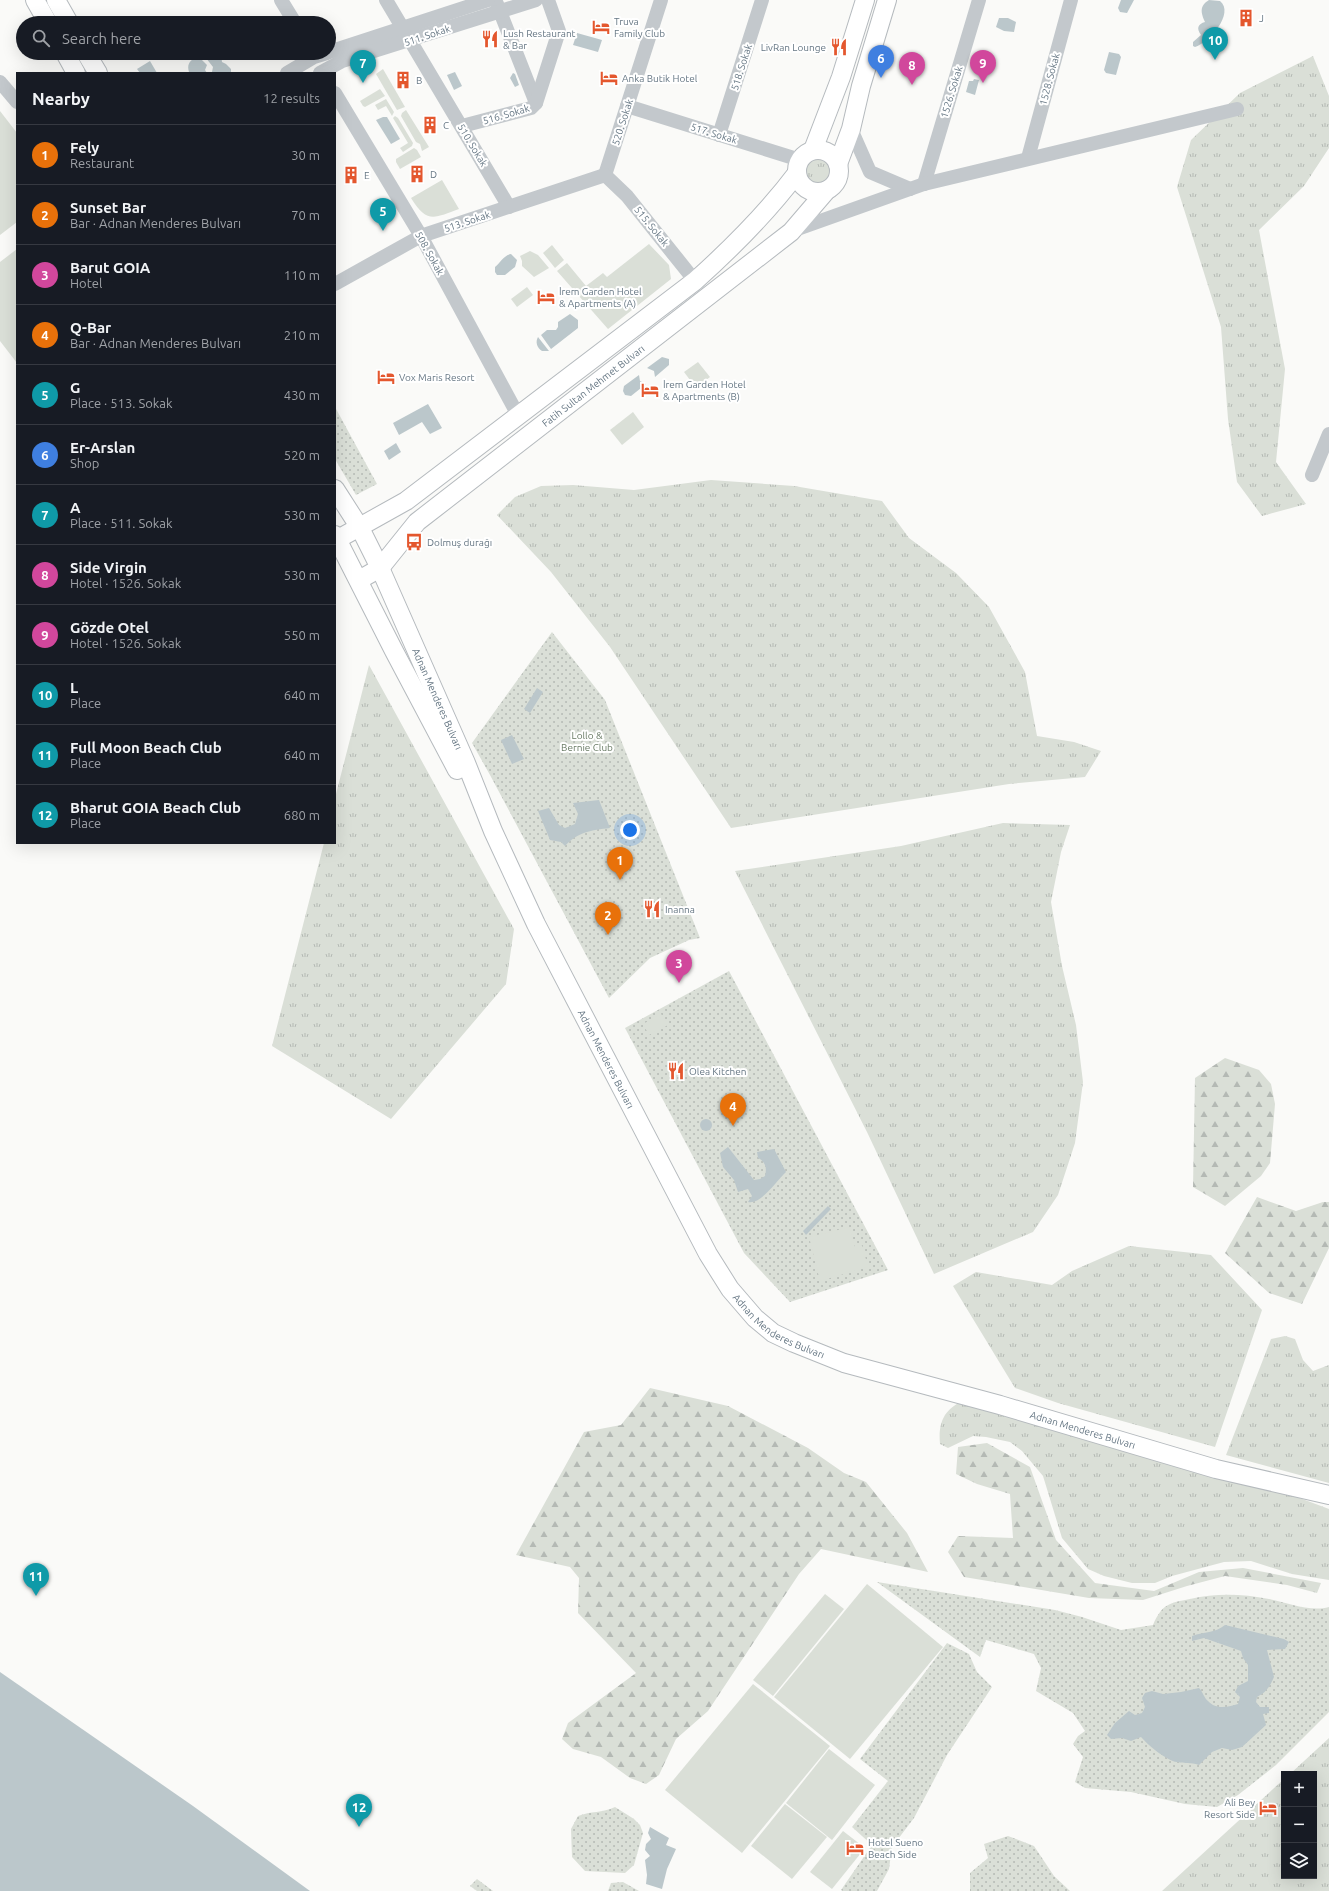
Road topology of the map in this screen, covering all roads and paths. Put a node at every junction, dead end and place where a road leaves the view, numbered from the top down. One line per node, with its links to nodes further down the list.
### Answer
1 (35, 0): 16 (main road)
2 (56, 0): 17 (main road)
3 (282, 0): 18 (street)
4 (386, 0): 19 (street, 510. Sokak)
5 (488, 0): 19 (street, 511. Sokak)
6 (536, 0): 14 (street, 511. Sokak)
7 (548, 0): 33 (street, 516. Sokak)
8 (661, 0): 34 (street, 520. Sokak)
9 (762, 0): 38 (street, 518. Sokak)
10 (864, 0): 40 (main road, Fatih Sultan Mehmet Bulvarı)
11 (887, 0): 37 (main road, Fatih Sultan Mehmet Bulvarı)
12 (979, 0): 43 (street, 1526. Sokak)
13 (1071, 0): 39 (street, 1528. Sokak)
14 (513, 3): 15 (street, 511. Sokak)
15 (498, 6): 20 (street, 511. Sokak); 33 (street)
16 (44, 16)
17 (65, 16)
18 (291, 16)
19 (402, 28): 20 (street, 510. Sokak); 21 (street, 511. Sokak)
20 (410, 41): 29 (street, 511. Sokak); 36 (street, 510. Sokak)
21 (336, 49)
22 (69, 60): 26 (main road)
23 (90, 60): 27 (main road)
24 (310, 60): 28 (street, 511. Sokak)
25 (321, 60): 29 (street)
26 (75, 72)
27 (97, 72)
28 (289, 72)
29 (322, 72)
30 (0, 82): 32 (street)
31 (336, 95): 48 (street, 508. Sokak)
32 (16, 101)
33 (536, 103): 36 (street, 516. Sokak)
34 (627, 106): 38 (street, 517. Sokak); 42 (street, 520. Sokak)
35 (1237, 109): 39 (street)
36 (462, 126): 46 (street, 510. Sokak)
37 (851, 129): 41 (main road, Fatih Sultan Mehmet Bulvarı); 44 (street)
38 (719, 135): 40 (street, 517. Sokak)
39 (1028, 158): 43 (street)
40 (804, 161): 41 (main road); 45 (main road); 49 (main road, Fatih Sultan Mehmet Bulvarı)
41 (838, 164): 45 (main road, Fatih Sultan Mehmet Bulvarı)
42 (605, 175): 46 (street, 513. Sokak); 49 (street, 515. Sokak)
43 (924, 184): 44 (street)
44 (910, 189): 47 (street)
45 (827, 190): 47 (main road, Fatih Sultan Mehmet Bulvarı)
46 (509, 207): 48 (street, 513. Sokak)
47 (791, 232): 57 (main road, Fatih Sultan Mehmet Bulvarı)
48 (421, 236): 50 (street, 513. Sokak); 51 (street, 508. Sokak)
49 (695, 281): 51 (main road, Fatih Sultan Mehmet Bulvarı)
50 (336, 283)
51 (519, 416): 55 (main road, Fatih Sultan Mehmet Bulvarı)
52 (1329, 434): 53 (street)
53 (1312, 475)
54 (336, 491): 55 (main road)
55 (360, 528): 56 (main road, Fatih Sultan Mehmet Bulvarı); 57 (main road, Adnan Menderes Bulvarı)
56 (336, 537): 58 (main road, Adnan Menderes Bulvarı)
57 (380, 568): 58 (main road, Fatih Sultan Mehmet Bulvarı); 59 (main road, Adnan Menderes Bulvarı)
58 (359, 580): 59 (main road, Adnan Menderes Bulvarı)
59 (493, 831): 60 (main road, Adnan Menderes Bulvarı)
60 (1329, 1495)

